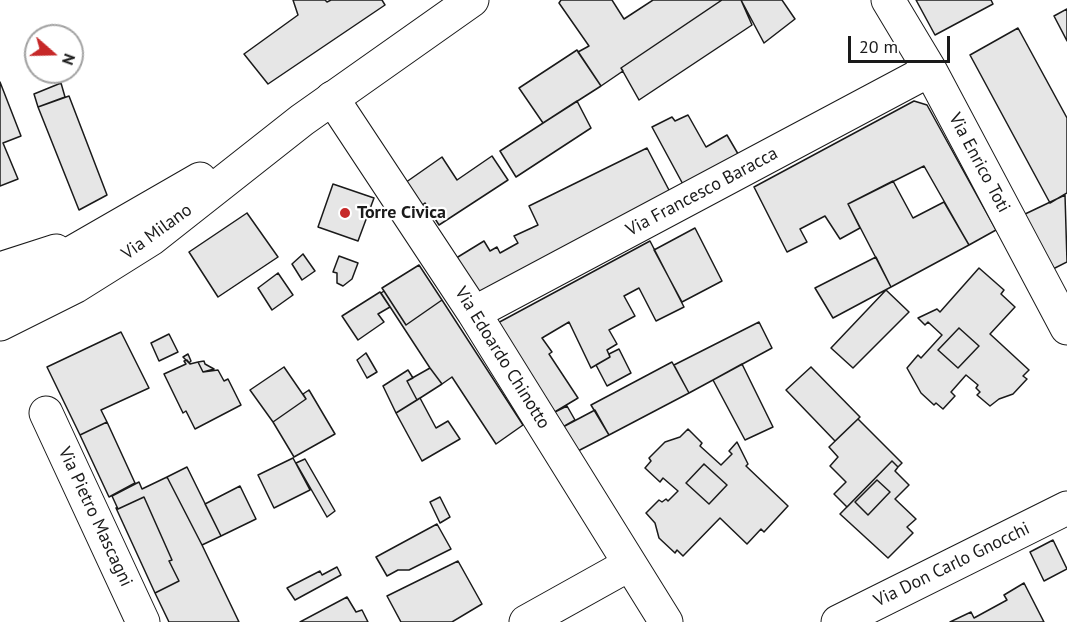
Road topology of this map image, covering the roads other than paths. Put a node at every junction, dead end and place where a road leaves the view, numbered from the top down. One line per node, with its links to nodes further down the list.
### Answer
1 (472, 0): 4 (street, Via Milano)
2 (888, 0): 3 (street, Via Enrico Toti)
3 (930, 70): 9 (street, Via Francesco Baracca); 11 (street, Via Enrico Toti)
4 (332, 98): 5 (street, Via Milano); 9 (street, Via Edoardo Chinotto)
5 (302, 120): 6 (street, Via Milano); 10 (street, Via Milano)
6 (98, 237): 7 (street); 8 (street, Via Milano)
7 (0, 269)
8 (0, 290)
9 (474, 313): 14 (street, Via Edoardo Chinotto)
10 (0, 324)
11 (1067, 328)
12 (46, 413): 15 (street, Via Pietro Mascagni)
13 (1067, 508): 18 (street, Via Don Carlo Gnocchi)
14 (630, 564): 16 (street); 17 (street, Via Edoardo Chinotto)
15 (143, 622)
16 (526, 622)
17 (666, 622)
18 (838, 622)

